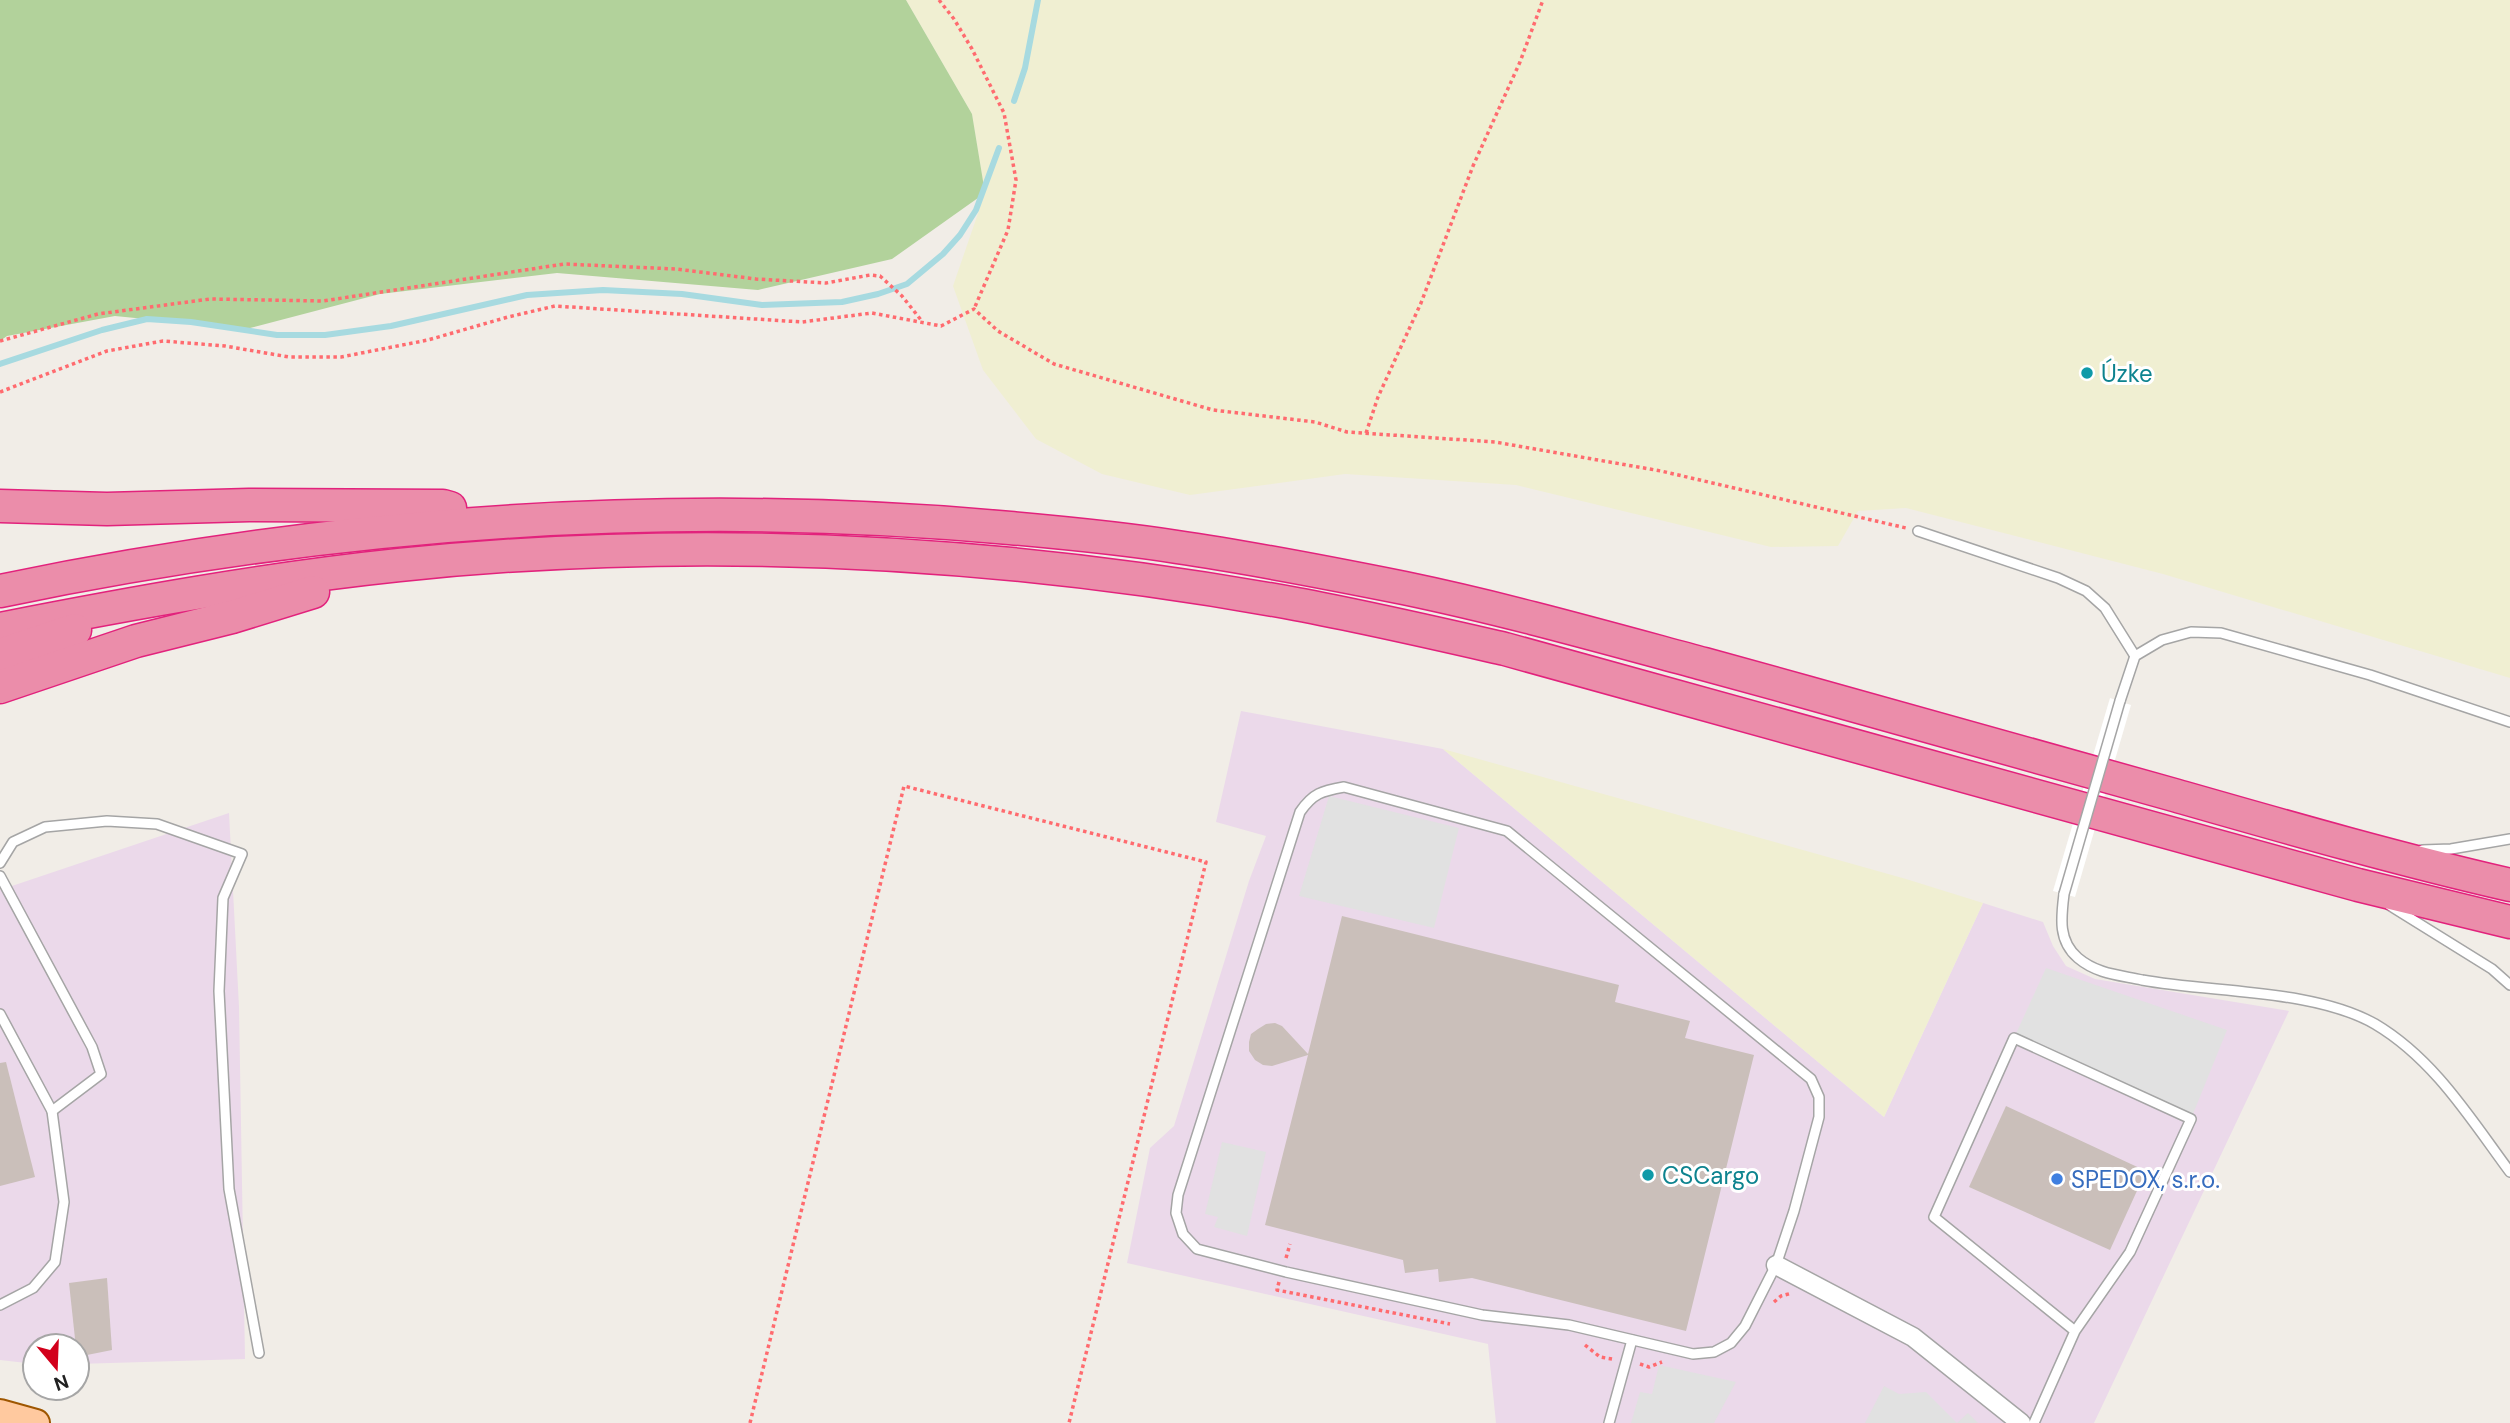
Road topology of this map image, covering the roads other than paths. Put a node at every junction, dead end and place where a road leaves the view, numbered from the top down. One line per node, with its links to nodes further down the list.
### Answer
1 (2, 506): 2 (highway)
2 (495, 521): 5 (highway); 13 (highway)
3 (1919, 531): 9 (lane)
4 (399, 565): 6 (highway); 10 (highway); 17 (highway)
5 (0, 591)
6 (151, 599): 7 (highway); 8 (highway)
7 (0, 629)
8 (0, 655)
9 (2135, 656): 11 (lane); 22 (lane, bridge)
10 (0, 687)
11 (2510, 722)
12 (2510, 839): 13 (lane)
13 (2374, 850): 16 (highway)
14 (0, 863): 27 (lane)
15 (0, 876): 21 (lane)
16 (2510, 885)
17 (2358, 886): 18 (highway); 19 (lane)
18 (2510, 922)
19 (2510, 985)
20 (0, 1014): 21 (lane)
21 (52, 1111): 24 (lane)
22 (2510, 1172)
23 (1776, 1265): 26 (lane); 26 (lane); 31 (street)
24 (0, 1304)
25 (2075, 1331): 25 (lane); 32 (lane)
26 (1632, 1340): 30 (lane)
27 (259, 1353)
28 (0, 1413): 29 (main road)
29 (36, 1423)
30 (1609, 1423)
31 (2021, 1423)
32 (2034, 1423)

